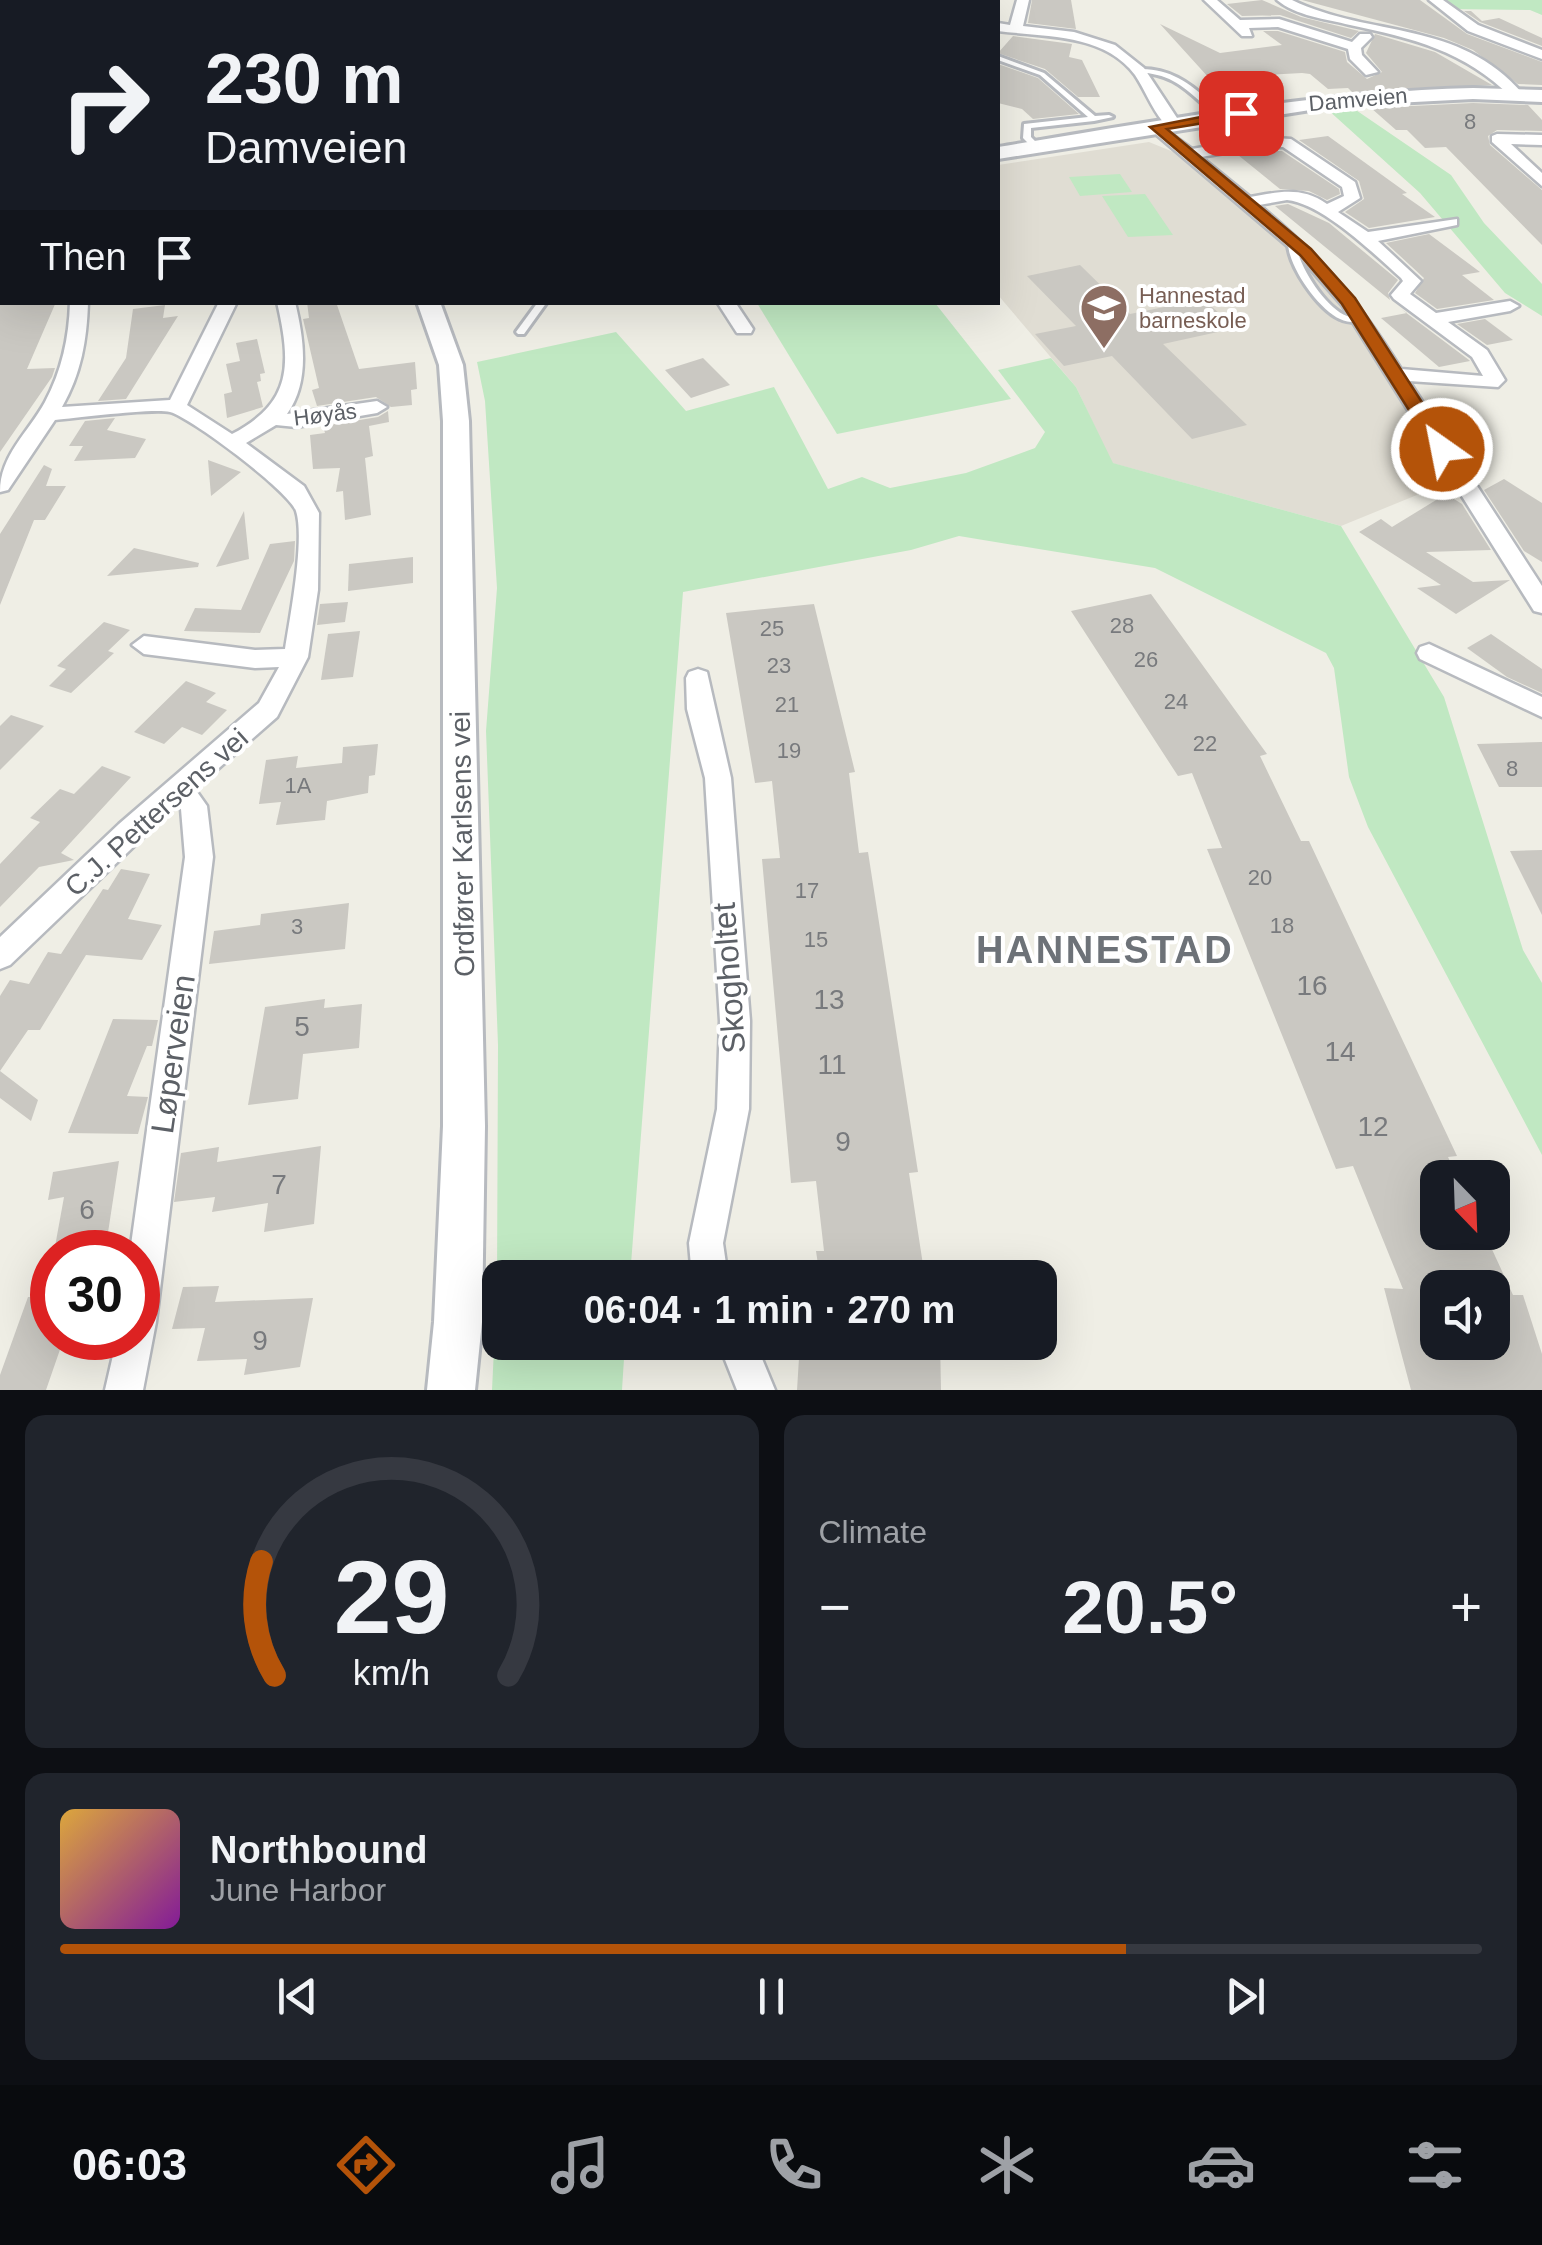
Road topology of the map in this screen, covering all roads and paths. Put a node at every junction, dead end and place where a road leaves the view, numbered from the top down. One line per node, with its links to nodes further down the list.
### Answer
1 (1023, 0): 9 (street)
2 (1210, 0): 5 (street)
3 (1282, 0): 6 (street)
4 (1435, 0): 8 (street)
5 (1237, 24): 10 (street); 12 (street)
6 (1376, 26): 11 (street); 12 (street)
7 (1000, 27): 9 (street)
8 (1474, 28): 11 (street); 13 (street)
9 (1015, 30): 15 (street)
10 (1250, 36)
11 (1447, 46): 17 (street)
12 (1354, 47): 16 (street)
13 (1542, 55)
14 (1000, 59): 21 (lane)
15 (1139, 72): 19 (lane); 22 (street)
16 (1371, 72)
17 (1516, 94): 18 (street, Damveien); 22 (street, Damveien)
18 (1542, 96)
19 (1206, 102)
20 (1109, 117): 21 (lane)
21 (1094, 118): 24 (lane)
22 (1165, 126): 24 (street, Damveien); 26 (street)
23 (1542, 140): 27 (street)
24 (1038, 147): 25 (street, Damveien)
25 (1000, 154)
26 (1190, 154): 28 (street); 29 (street)
27 (1542, 181)
28 (1250, 202): 29 (street); 32 (street)
29 (1329, 210): 31 (street)
30 (1452, 222): 31 (street)
31 (1373, 236): 33 (street)
32 (1292, 241): 34 (street); 43 (lane)
33 (1393, 294): 34 (street); 42 (street)
34 (1349, 302): 43 (street)
35 (80, 305): 49 (street)
36 (227, 305): 47 (street)
37 (287, 305): 50 (street, Høyås)
38 (429, 305): 66 (street, Ordfører Karlsens vei)
39 (540, 305): 45 (lane)
40 (728, 305): 44 (street)
41 (1510, 306): 42 (street)
42 (1432, 319): 46 (street)
43 (1360, 320): 46 (street)
44 (744, 329)
45 (522, 332)
46 (1394, 374): 53 (street)
47 (175, 406): 49 (street); 51 (street, C.J. Pettersens vei)
48 (377, 407): 50 (street, Høyås)
49 (52, 414): 52 (street)
50 (272, 419): 51 (street, Høyås)
51 (230, 444): 56 (street, C.J. Pettersens vei)
52 (0, 484)
53 (1542, 605)
54 (144, 644): 56 (street)
55 (1429, 653): 58 (street)
56 (296, 657): 59 (street, C.J. Pettersens vei)
57 (698, 678): 62 (street, Skogholtet)
58 (1542, 708)
59 (180, 790): 60 (street, C.J. Pettersens vei); 61 (street, Løperveien)
60 (0, 956)
61 (150, 1230)
62 (708, 1260)
63 (131, 1360): 65 (street)
64 (744, 1360): 67 (street)
65 (124, 1390)
66 (452, 1390)
67 (756, 1390)

